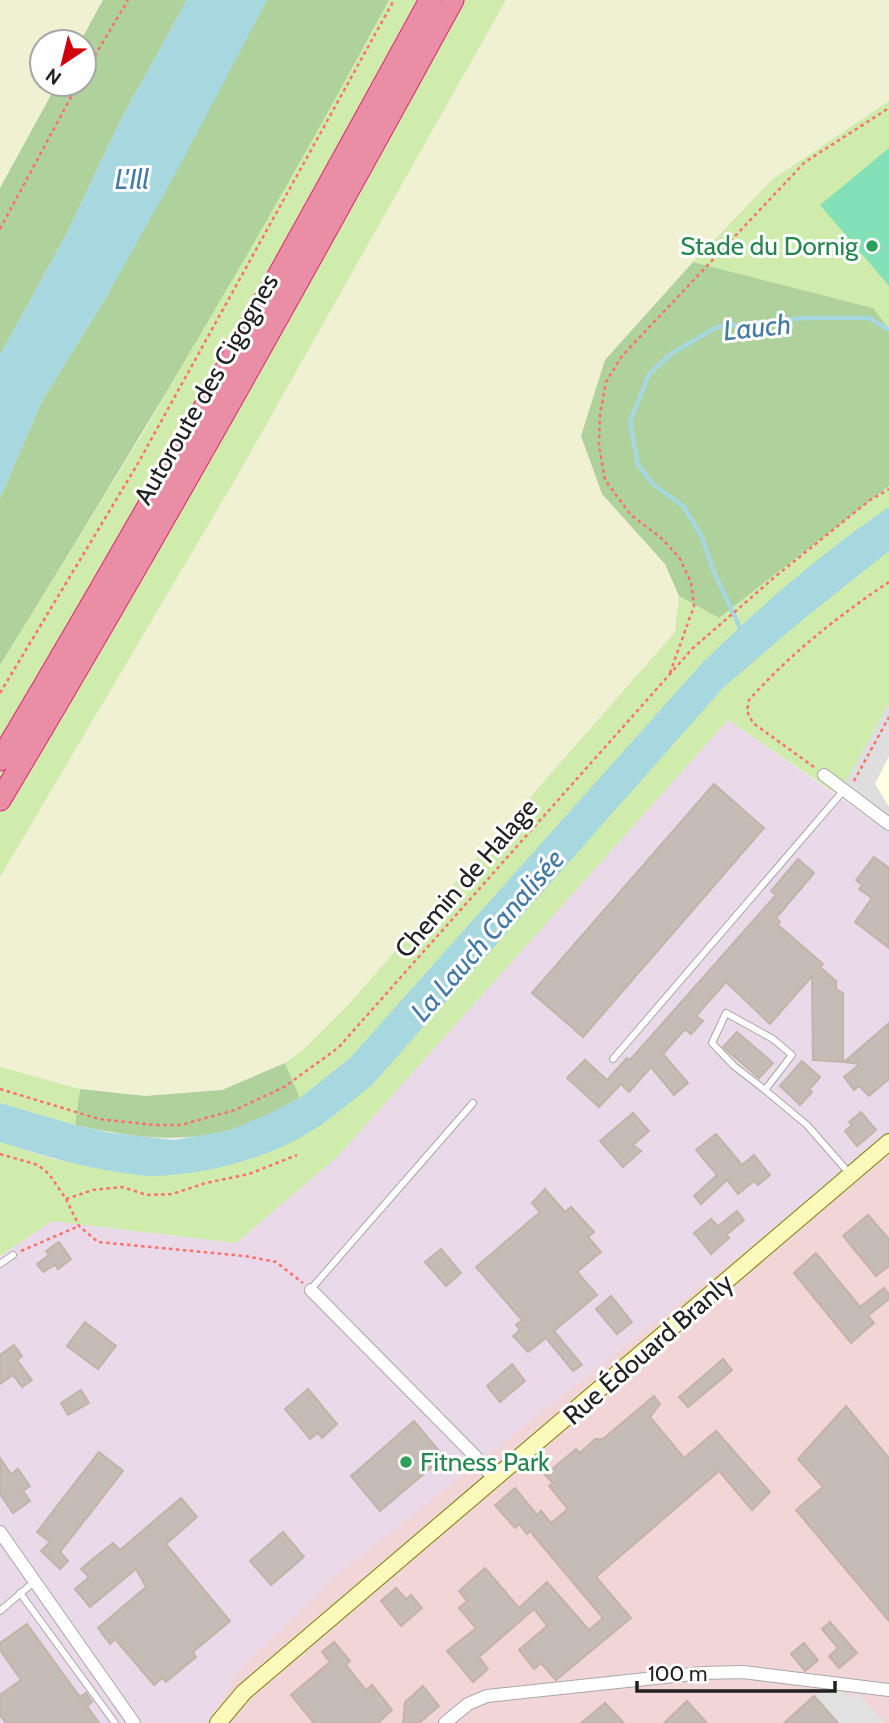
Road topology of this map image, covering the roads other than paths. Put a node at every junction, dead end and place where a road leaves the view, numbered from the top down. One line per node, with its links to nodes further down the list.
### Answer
1 (429, 0): 3 (highway, Autoroute des Cigognes)
2 (453, 0): 6 (highway, Autoroute des Cigognes)
3 (0, 760)
4 (824, 775): 5 (street)
5 (847, 792): 7 (street); 8 (lane)
6 (0, 800)
7 (889, 824)
8 (613, 1059)
9 (765, 1090): 9 (lane); 12 (lane)
10 (473, 1103): 15 (lane)
11 (889, 1142): 12 (street, Rue Édouard Branly)
12 (850, 1175): 16 (street, Rue Édouard Branly)
13 (13, 1255): 14 (lane)
14 (0, 1264)
15 (311, 1290): 16 (street)
16 (495, 1480): 24 (street, Rue Édouard Branly)
17 (3, 1542): 18 (street)
18 (35, 1581): 19 (lane); 23 (street)
19 (20, 1592): 20 (lane); 22 (lane)
20 (0, 1611)
21 (889, 1690): 25 (street)
22 (115, 1723)
23 (134, 1723)
24 (218, 1723)
25 (445, 1723)

